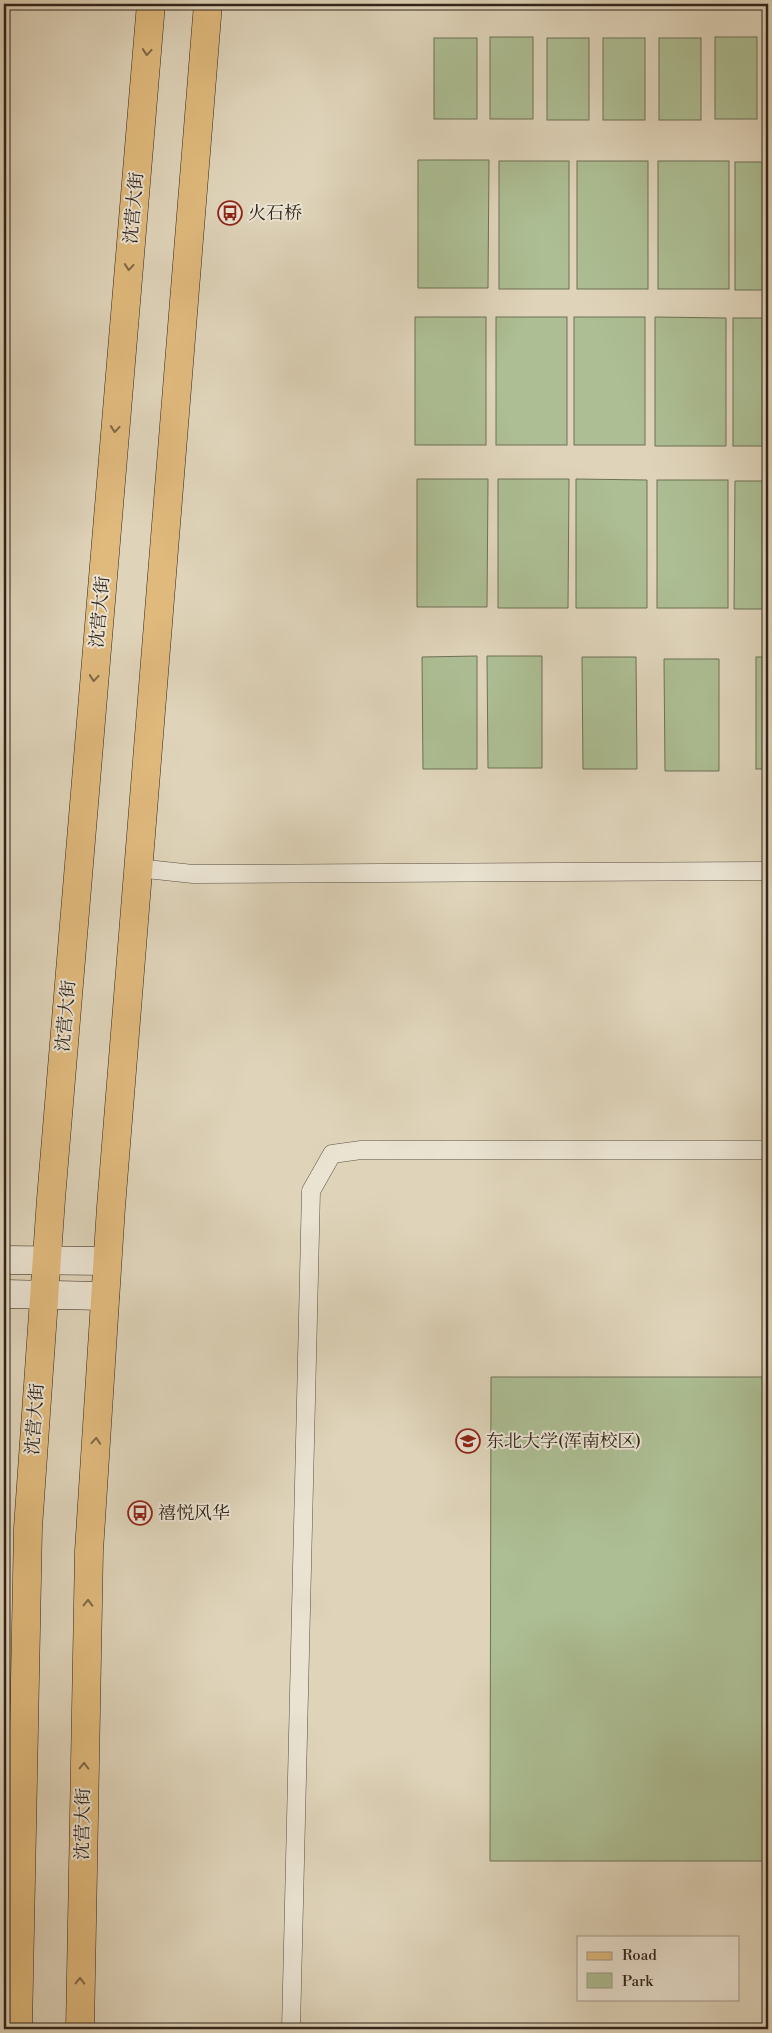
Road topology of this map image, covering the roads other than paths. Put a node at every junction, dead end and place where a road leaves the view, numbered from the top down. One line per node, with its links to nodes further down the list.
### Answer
1 (208, 4): 3 (main road, 沈营大街)
2 (149, 11): 7 (main road, 沈营大街, one-way to 7)
3 (137, 868): 4 (lane); 8 (main road, 沈营大街)
4 (768, 871)
5 (768, 1150): 14 (lane)
6 (4, 1260): 7 (street)
7 (47, 1260): 8 (street); 10 (main road, 沈营大街)
8 (107, 1260): 11 (main road, 沈营大街)
9 (4, 1294): 10 (street)
10 (44, 1295): 11 (street); 12 (main road, 沈营大街)
11 (105, 1296): 13 (main road, 沈营大街, one-way to 11)
12 (18, 2029)
13 (80, 2029)
14 (291, 2029)

